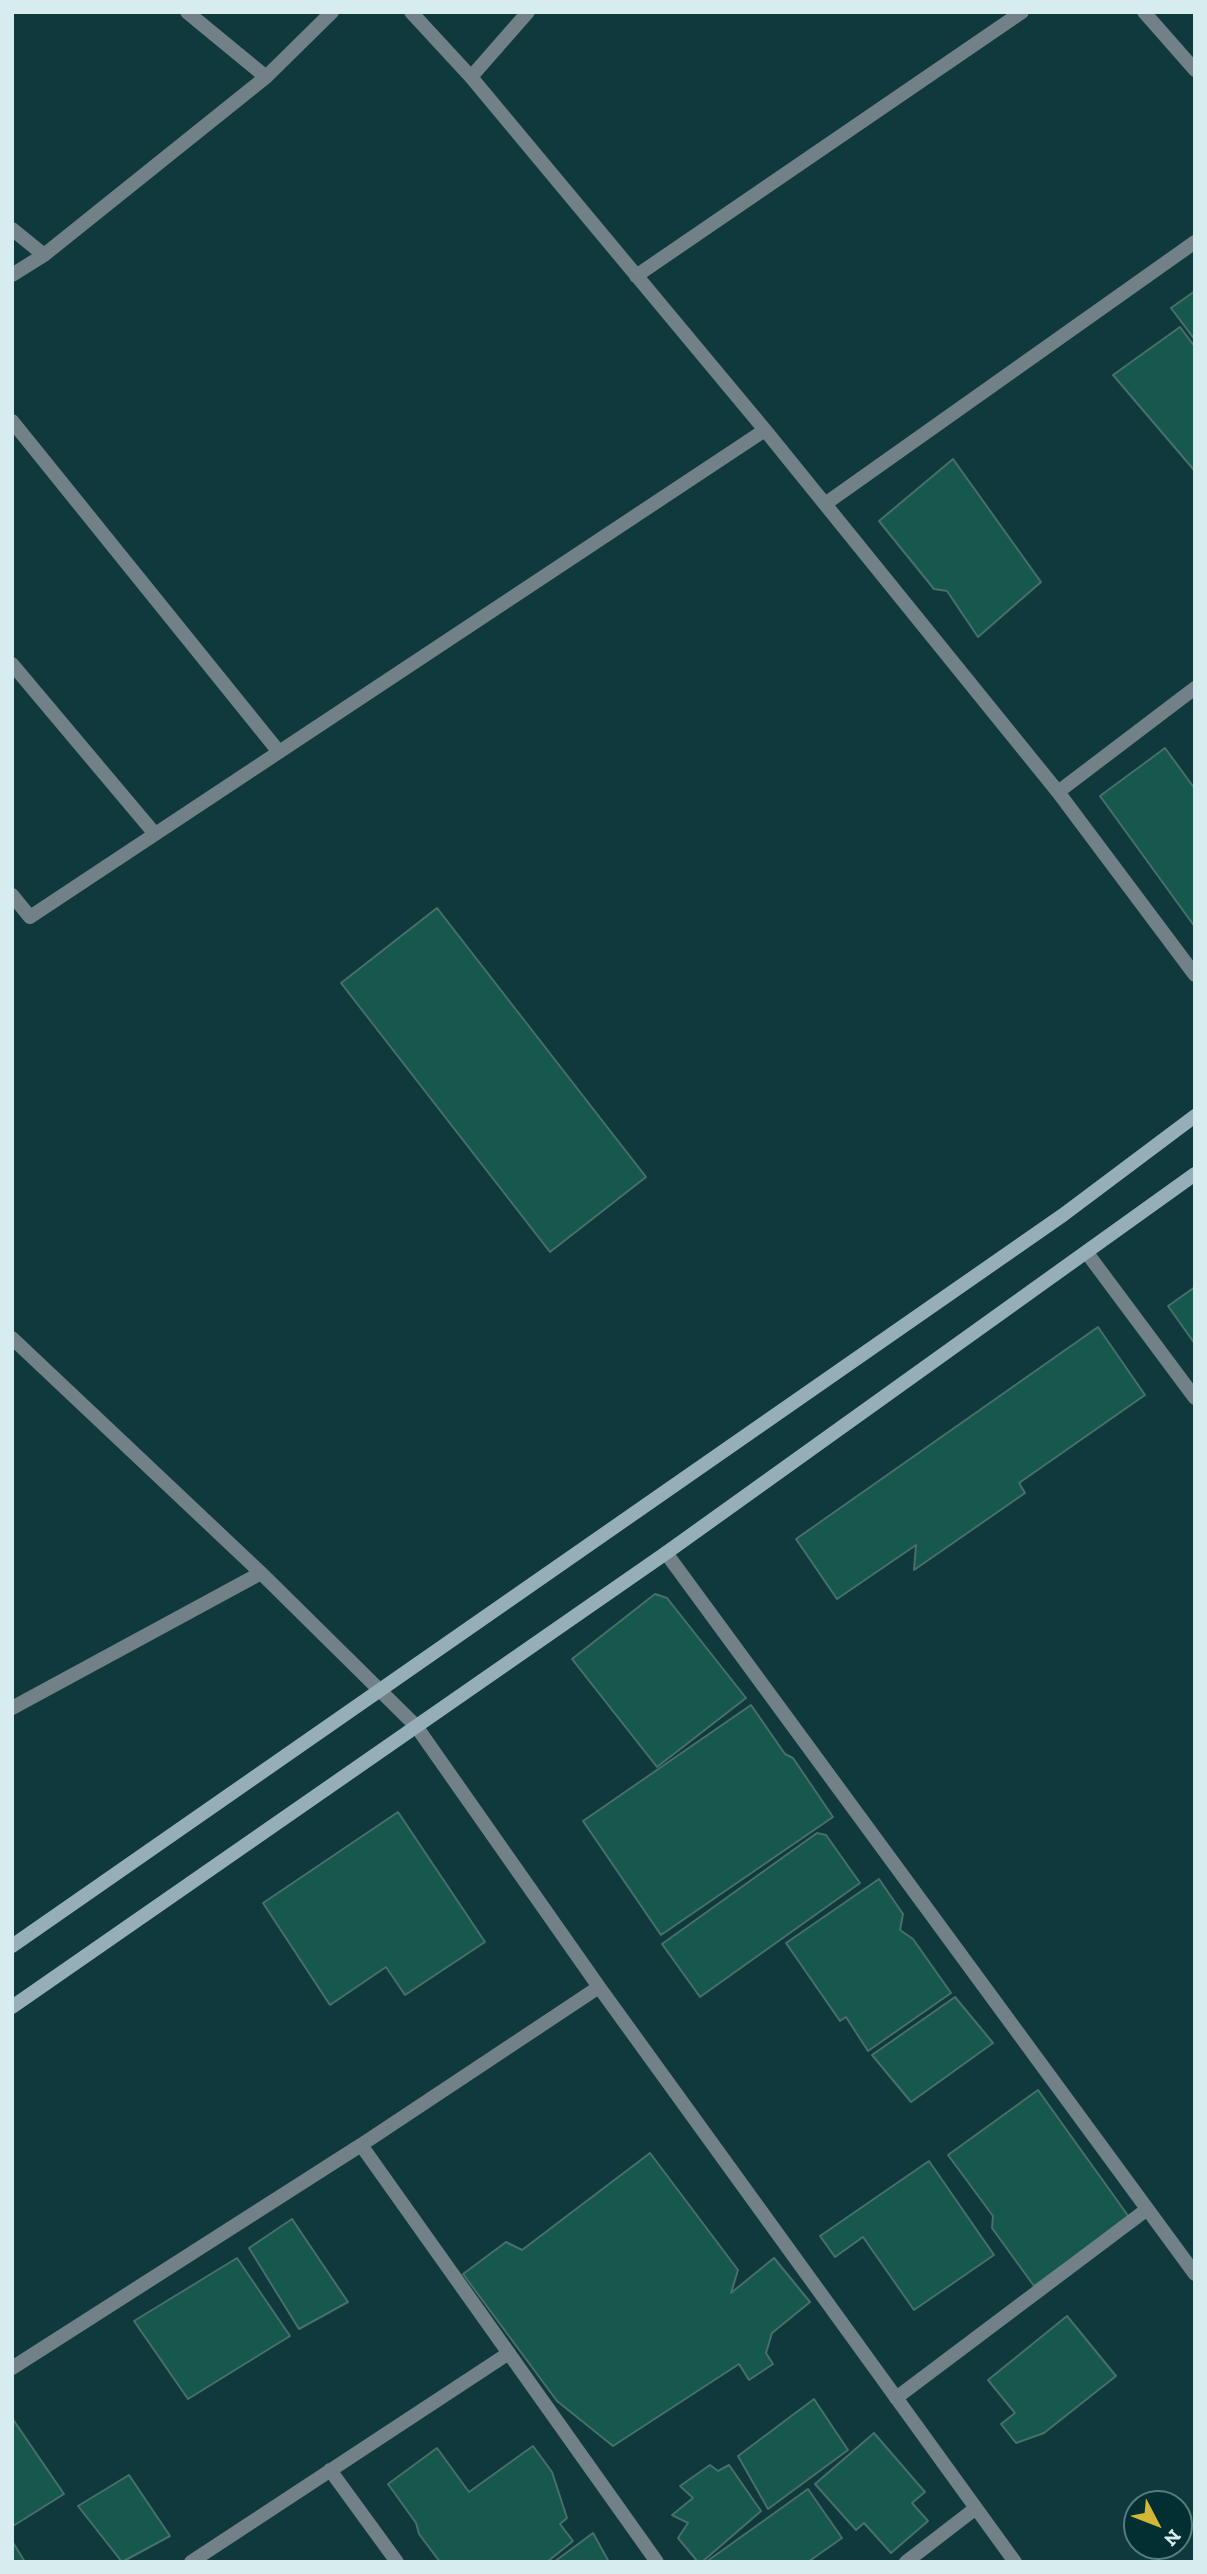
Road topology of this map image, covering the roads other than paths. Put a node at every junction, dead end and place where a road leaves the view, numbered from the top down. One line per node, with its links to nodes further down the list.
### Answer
1 (187, 12): 8 (street)
2 (332, 12): 8 (street)
3 (411, 12): 9 (street)
4 (527, 12): 9 (street)
5 (1022, 12): 14 (street)
6 (1144, 12): 7 (street)
7 (1195, 70)
8 (266, 77): 12 (street)
9 (471, 77): 14 (street)
10 (12, 229): 12 (street)
11 (1195, 242): 17 (street)
12 (44, 255): 13 (street)
13 (12, 275)
14 (636, 275): 16 (street)
15 (12, 421): 20 (street)
16 (765, 430): 17 (street); 20 (street)
17 (825, 504): 21 (street)
18 (12, 664): 22 (street)
19 (1195, 688): 21 (street)
20 (279, 752): 22 (street)
21 (1058, 792): 24 (street)
22 (155, 834): 23 (street)
23 (12, 895)
24 (1195, 975)
25 (1195, 1116): 32 (street)
26 (1195, 1174): 27 (street)
27 (1087, 1252): 29 (street); 30 (street)
28 (12, 1338): 31 (street)
29 (1195, 1398)
30 (666, 1553): 34 (street); 39 (street)
31 (261, 1573): 32 (street); 33 (street)
32 (380, 1692): 34 (street); 35 (street)
33 (12, 1708)
34 (416, 1726): 36 (street); 37 (street)
35 (12, 1946)
36 (599, 1987): 38 (street); 43 (street)
37 (12, 2007)
38 (361, 2146): 41 (street); 42 (street)
39 (1146, 2210): 40 (street); 43 (street)
40 (1195, 2274)
41 (509, 2353): 44 (street); 48 (street)
42 (12, 2368)
43 (896, 2398): 45 (street)
44 (330, 2470): 46 (street); 47 (street)
45 (976, 2508): 49 (street); 50 (street)
46 (191, 2562)
47 (397, 2562)
48 (657, 2562)
49 (906, 2562)
50 (1015, 2562)

